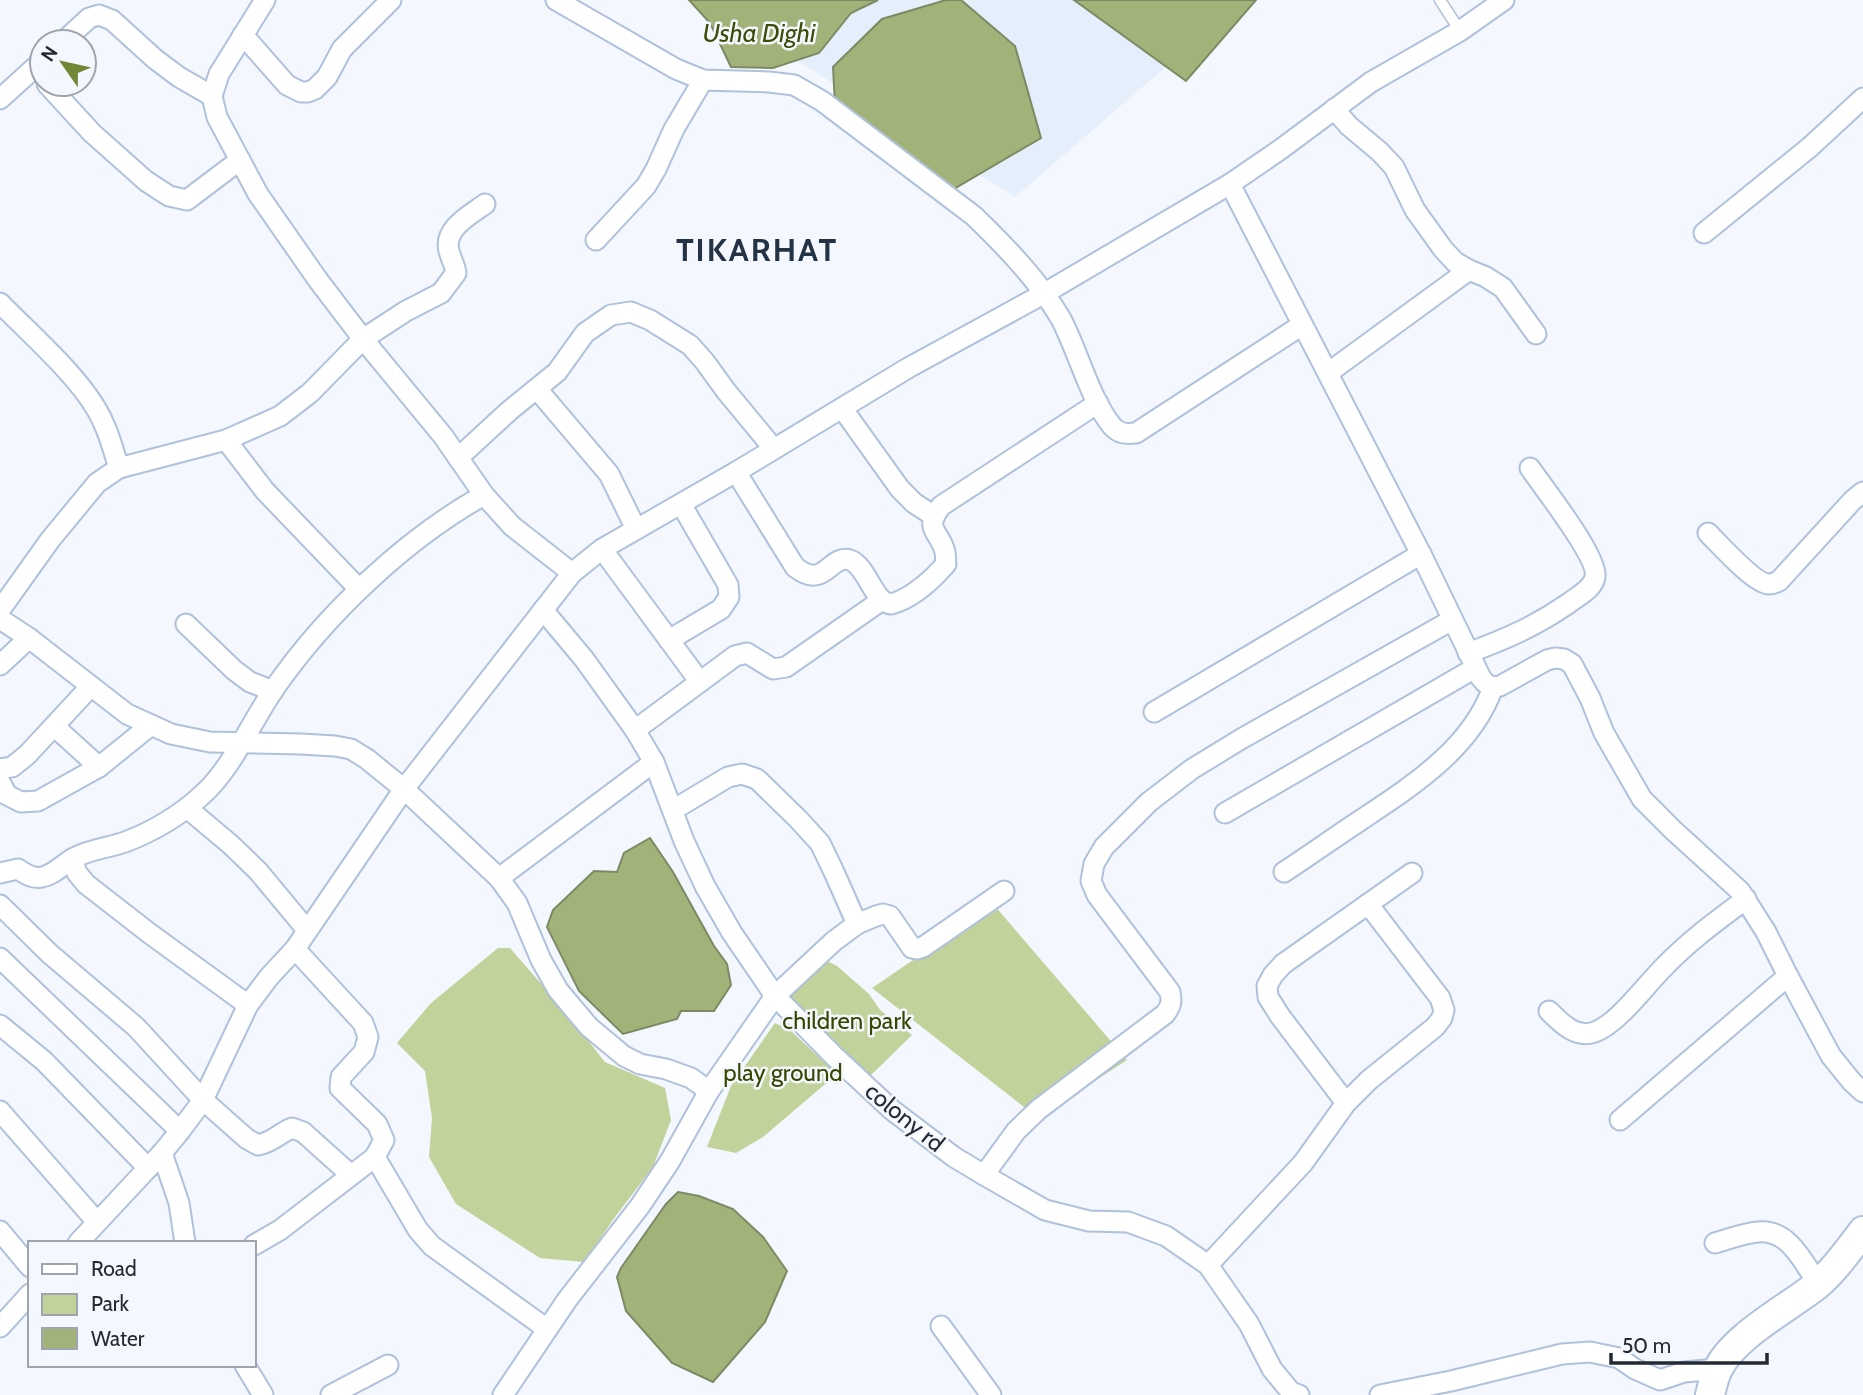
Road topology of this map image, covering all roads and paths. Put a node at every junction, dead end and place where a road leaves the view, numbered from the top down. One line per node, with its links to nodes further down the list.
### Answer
1 (265, 0): 9 (street)
2 (391, 0): 9 (street)
3 (556, 0): 11 (street)
4 (1440, 0): 8 (lane)
5 (1504, 0): 8 (street)
6 (92, 7): 7 (street); 12 (street)
7 (78, 28)
8 (1460, 31): 16 (street)
9 (243, 35): 12 (street)
10 (28, 78): 14 (street)
11 (703, 80): 21 (street); 23 (street)
12 (212, 96): 17 (street)
13 (60, 98): 17 (street)
14 (0, 99)
15 (1860, 108): 20 (street)
16 (1334, 109): 18 (street); 22 (street)
17 (240, 160): 27 (street)
18 (1230, 184): 23 (street); 25 (street)
19 (485, 204): 27 (street)
20 (1704, 233)
21 (596, 240)
22 (1469, 270): 26 (street); 28 (street)
23 (1045, 293): 30 (street); 31 (street)
24 (0, 303): 35 (street)
25 (1301, 325): 28 (street); 30 (street)
26 (1536, 334)
27 (363, 339): 32 (street); 34 (street)
28 (1328, 373): 45 (street)
29 (537, 389): 33 (street); 34 (street); 42 (street)
30 (1098, 404): 41 (street)
31 (842, 408): 33 (street); 41 (street)
32 (226, 440): 35 (street); 47 (street)
33 (774, 449): 37 (street)
34 (458, 458): 39 (street)
35 (119, 468): 49 (street)
36 (1530, 468): 56 (street)
37 (736, 472): 40 (street); 48 (street)
38 (1863, 492): 43 (street)
39 (484, 495): 46 (street); 47 (street)
40 (681, 504): 42 (street); 55 (street)
41 (934, 516): 48 (street)
42 (636, 529): 44 (street)
43 (1708, 533)
44 (602, 549): 46 (street); 55 (street)
45 (1420, 554): 52 (street); 62 (street)
46 (572, 573): 50 (street)
47 (359, 589): 61 (street)
48 (882, 600): 58 (street)
49 (0, 610)
50 (543, 610): 65 (street, colony rd); 71 (street)
51 (0, 619): 54 (street)
52 (1452, 620): 56 (street); 104 (street)
53 (186, 625): 61 (street)
54 (29, 638): 57 (street); 59 (street)
55 (669, 640): 58 (street)
56 (1472, 660): 60 (street); 74 (street)
57 (0, 665)
58 (700, 682): 65 (street)
59 (91, 686): 63 (street); 64 (street)
60 (1493, 687): 76 (street); 81 (street)
61 (272, 691): 66 (street)
62 (1154, 712)
63 (152, 725): 66 (street); 68 (street)
64 (55, 727): 68 (street); 69 (street)
65 (635, 730): 67 (street, colony rd)
66 (242, 742): 71 (street); 72 (street)
67 (654, 762): 73 (street, colony rd); 79 (street)
68 (99, 767): 70 (street)
69 (0, 769): 70 (street)
70 (0, 779)
71 (404, 789): 79 (street); 85 (street)
72 (187, 808): 75 (street); 85 (street)
73 (673, 810): 84 (street); 89 (street, colony rd)
74 (1225, 813)
75 (72, 859): 77 (street); 90 (street)
76 (1284, 872)
77 (0, 873)
78 (1412, 873): 82 (street)
79 (499, 878): 93 (street)
80 (1004, 891): 84 (street)
81 (1746, 899): 88 (street); 91 (street)
82 (1368, 904): 96 (street); 96 (street)
83 (0, 905): 95 (street)
84 (857, 924): 89 (street)
85 (307, 930): 86 (street)
86 (295, 949): 90 (street); 101 (street)
87 (0, 958): 99 (street)
88 (1788, 976): 94 (street); 98 (street)
89 (775, 996): 93 (street); 104 (street, colony rd)
90 (248, 1005): 95 (street)
91 (1549, 1011)
92 (0, 1025): 102 (street)
93 (709, 1091): 118 (street)
94 (1863, 1092)
95 (203, 1100): 99 (street); 103 (street)
96 (1346, 1103): 113 (street)
97 (0, 1111): 105 (street)
98 (1620, 1120)
99 (180, 1131): 100 (street)
100 (162, 1153): 102 (street); 109 (street)
101 (375, 1157): 103 (street); 118 (street)
102 (148, 1168): 105 (street)
103 (351, 1175): 111 (street)
104 (984, 1175): 113 (street, colony rd)
105 (97, 1222): 108 (street)
106 (0, 1231): 112 (street)
107 (1863, 1231): 114 (main road)
108 (80, 1241)
109 (185, 1241)
110 (1714, 1243): 114 (street)
111 (256, 1244)
112 (28, 1265)
113 (1208, 1265): 123 (street, colony rd)
114 (1818, 1284): 121 (main road)
115 (28, 1296): 117 (street)
116 (941, 1326): 127 (street)
117 (0, 1327)
118 (547, 1329): 126 (street)
119 (388, 1365): 125 (street)
120 (246, 1367): 124 (street)
121 (1714, 1382): 122 (street)
122 (1664, 1387): 128 (street)
123 (1291, 1394)
124 (263, 1395)
125 (331, 1395)
126 (503, 1395)
127 (991, 1395)
128 (1380, 1395)

